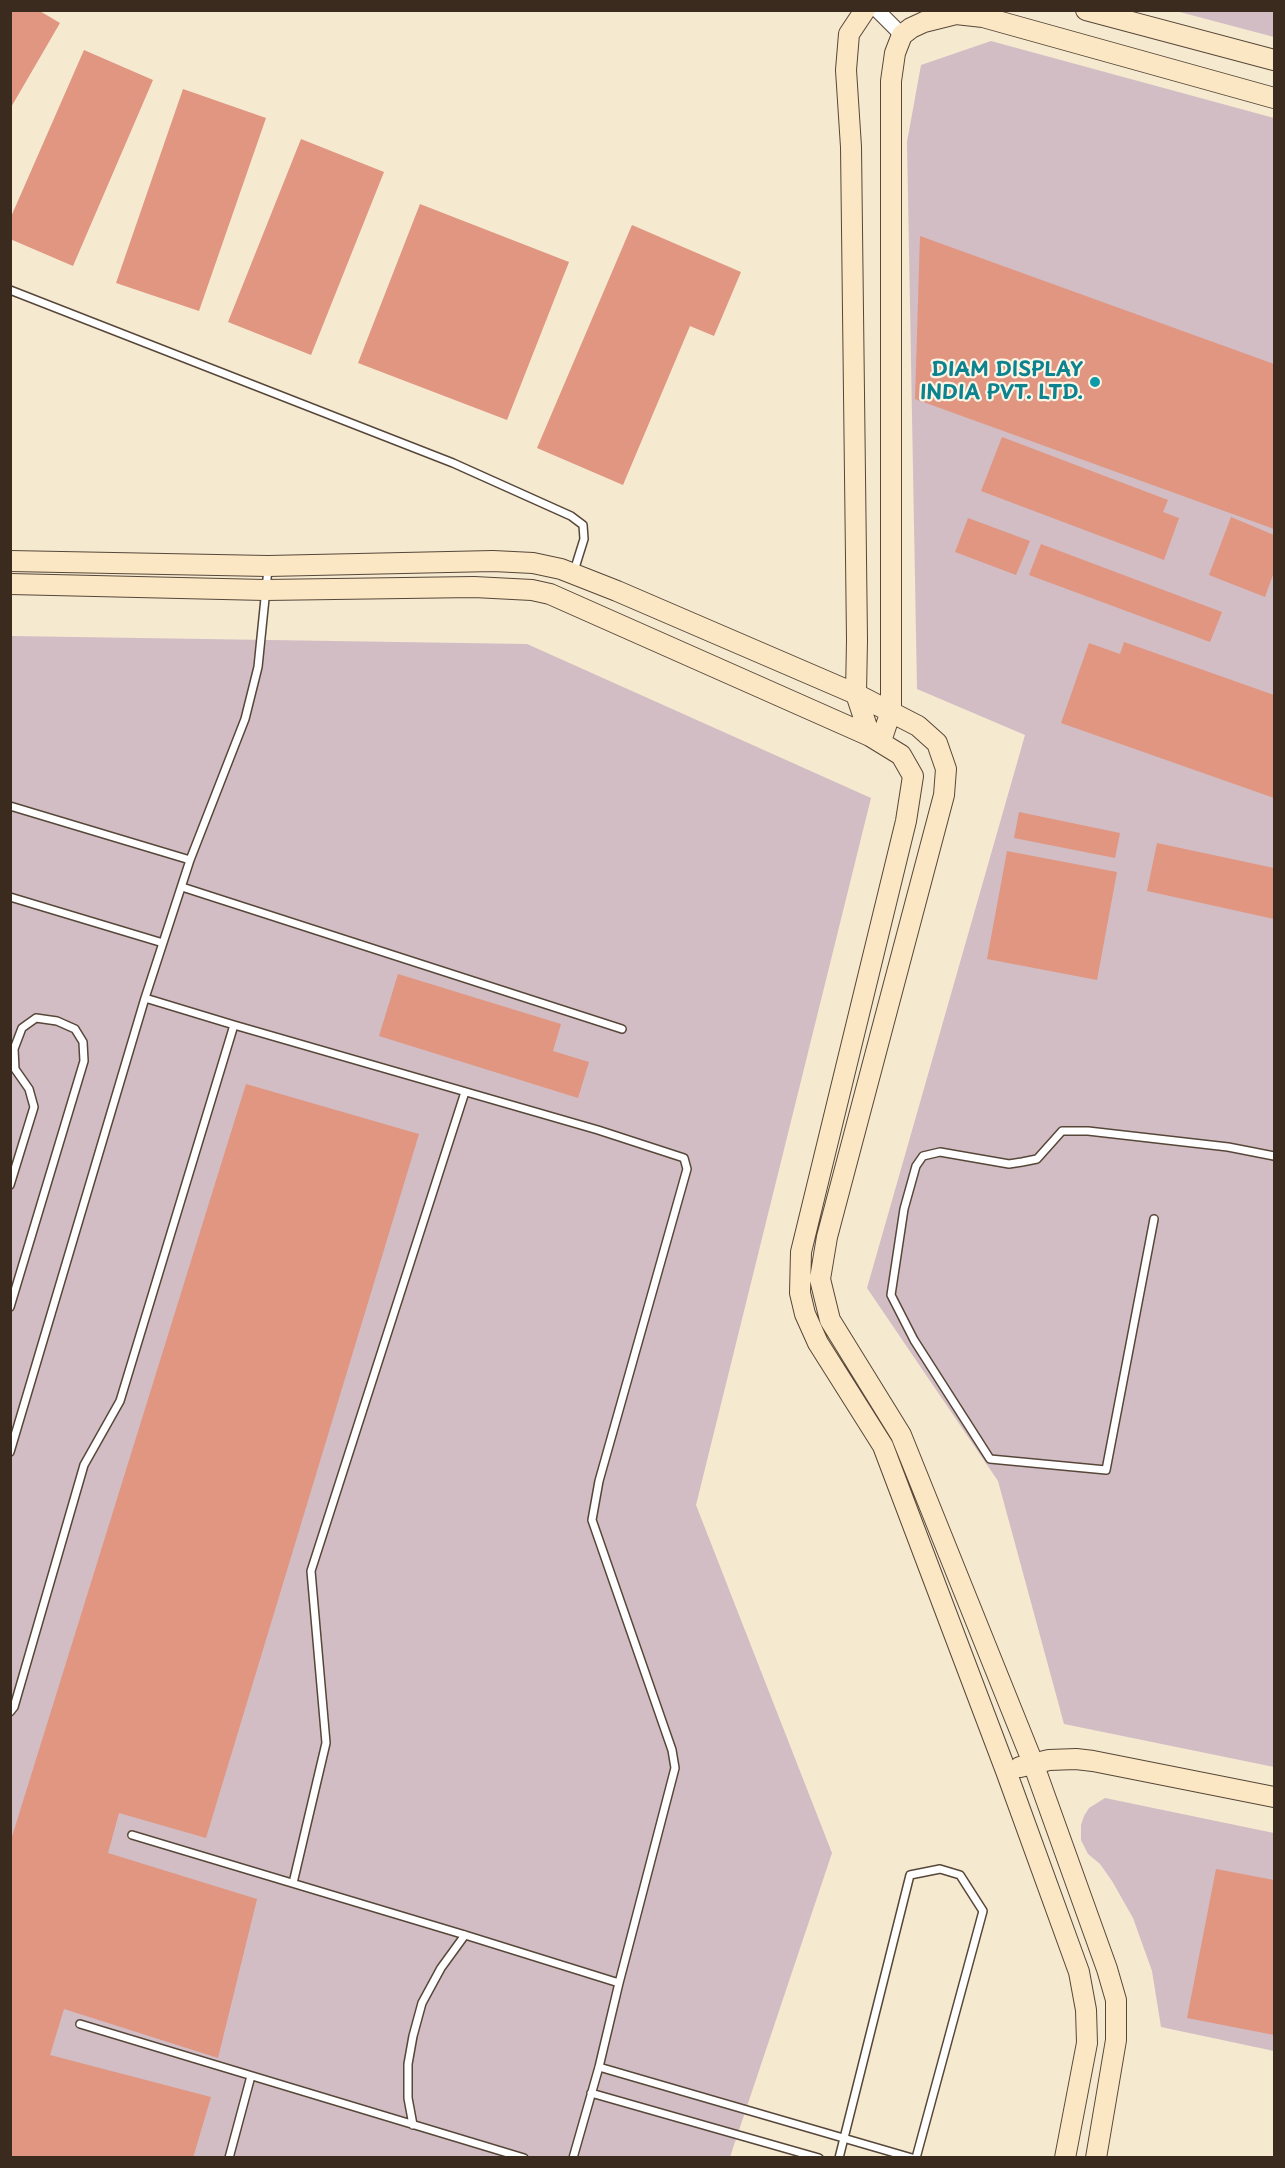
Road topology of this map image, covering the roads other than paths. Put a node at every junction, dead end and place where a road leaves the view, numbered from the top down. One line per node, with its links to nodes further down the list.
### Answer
1 (865, 10): 13 (street)
2 (877, 10): 4 (street)
3 (1086, 10): 5 (street)
4 (902, 35): 6 (street); 14 (street)
5 (1275, 60)
6 (1275, 99)
7 (10, 290): 10 (lane)
8 (10, 561): 9 (street)
9 (268, 566): 10 (street); 12 (lane)
10 (573, 574): 13 (street)
11 (10, 584): 12 (street)
12 (265, 590): 15 (street); 17 (lane)
13 (856, 694): 14 (street); 15 (street)
14 (891, 711): 15 (street); 31 (street)
15 (876, 738): 32 (street)
16 (10, 806): 17 (lane)
17 (190, 860): 18 (lane)
18 (182, 887): 20 (lane); 23 (lane)
19 (10, 897): 20 (lane)
20 (163, 943): 21 (lane)
21 (145, 998): 22 (lane); 29 (lane)
22 (234, 1026): 24 (lane); 30 (lane)
23 (622, 1029)
24 (465, 1092): 35 (lane); 37 (lane)
25 (1275, 1156): 27 (lane)
26 (10, 1185): 28 (lane)
27 (1154, 1219)
28 (10, 1307)
29 (10, 1452)
30 (10, 1712)
31 (1033, 1763): 32 (street); 33 (street); 51 (street)
32 (1006, 1772): 50 (street)
33 (1275, 1797)
34 (132, 1834): 35 (lane)
35 (293, 1883): 36 (lane)
36 (465, 1935): 37 (lane); 42 (lane)
37 (619, 1983): 39 (lane)
38 (80, 2024): 40 (lane)
39 (599, 2067): 41 (lane); 43 (lane)
40 (251, 2076): 42 (lane); 44 (lane)
41 (591, 2093): 46 (lane); 47 (lane)
42 (413, 2125): 45 (lane)
43 (843, 2138): 48 (lane); 49 (lane); 49 (lane)
44 (229, 2157)
45 (524, 2157)
46 (573, 2157)
47 (819, 2157)
48 (839, 2157)
49 (914, 2157)
50 (1065, 2157)
51 (1096, 2157)

